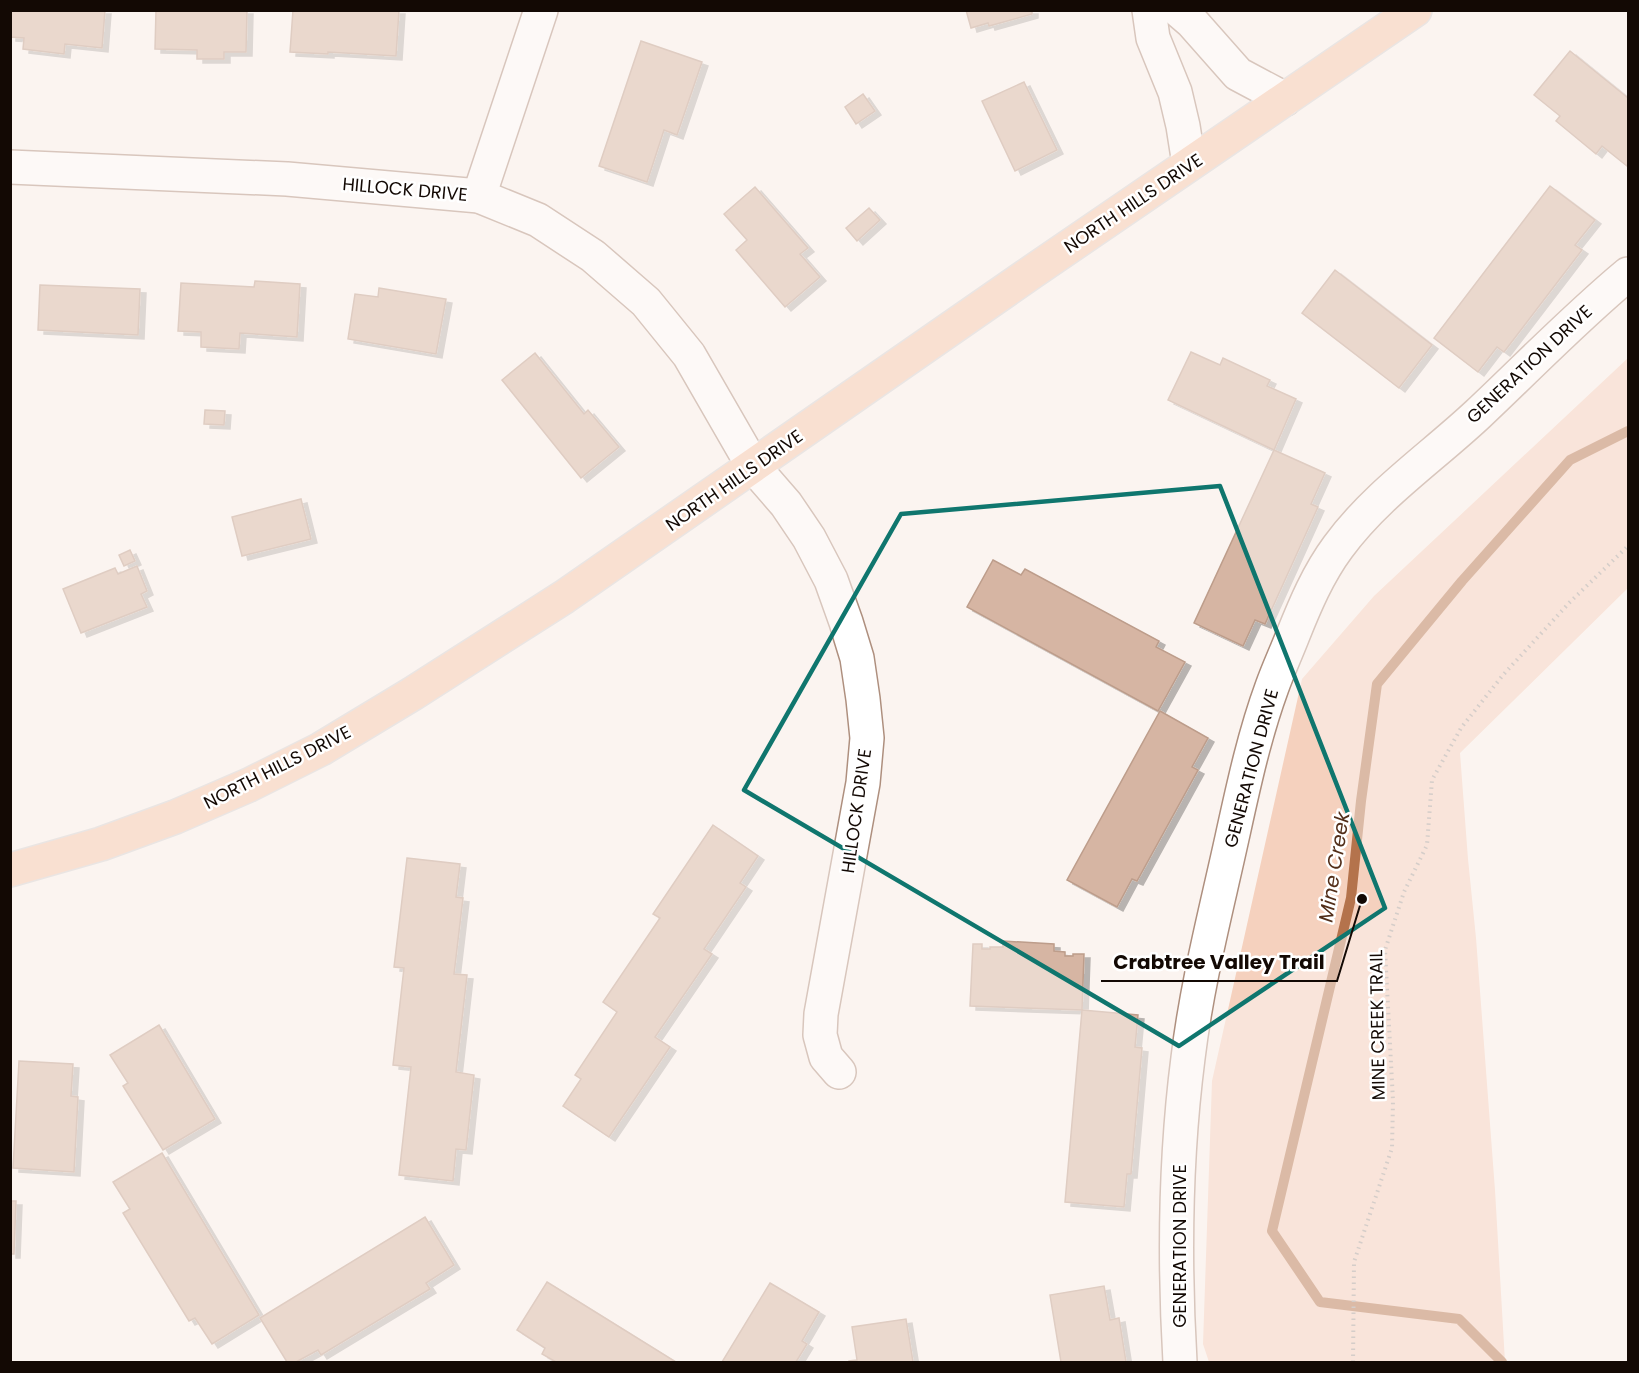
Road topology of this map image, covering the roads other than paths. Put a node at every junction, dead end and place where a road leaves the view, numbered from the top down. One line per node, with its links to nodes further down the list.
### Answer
1 (541, 10): 8 (street)
2 (1149, 10): 6 (street)
3 (1178, 10): 5 (street)
4 (1415, 10): 5 (main road, NORTH HILLS DRIVE)
5 (1285, 99): 6 (main road, NORTH HILLS DRIVE)
6 (1189, 164): 10 (main road, NORTH HILLS DRIVE)
7 (10, 167): 8 (street, HILLOCK DRIVE)
8 (478, 196): 10 (street, HILLOCK DRIVE)
9 (1629, 274): 13 (street, GENERATION DRIVE)
10 (753, 466): 11 (main road, NORTH HILLS DRIVE); 12 (street, HILLOCK DRIVE)
11 (10, 870)
12 (839, 1072)
13 (1180, 1362)

